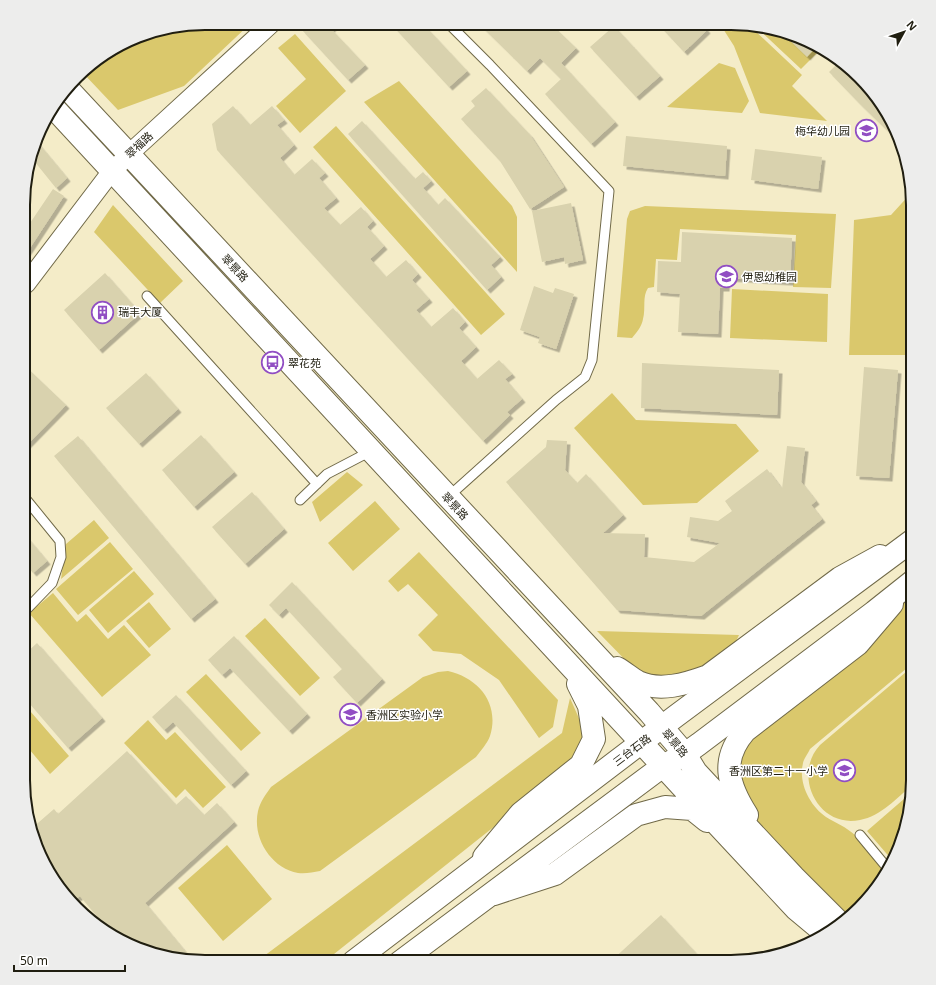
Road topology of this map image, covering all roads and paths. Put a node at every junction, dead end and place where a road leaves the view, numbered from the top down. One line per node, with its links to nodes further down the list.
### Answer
1 (264, 30): 5 (street, 翠福路)
2 (455, 30): 11 (lane)
3 (71, 92): 5 (main road, 翠景路)
4 (57, 112): 6 (main road)
5 (129, 154): 6 (street, 翠福路); 11 (main road, 翠景路)
6 (112, 172): 7 (street, 翠福路); 9 (main road)
7 (30, 279)
8 (147, 296): 10 (lane)
9 (371, 451): 10 (lane); 20 (main road)
10 (317, 484): 12 (lane)
11 (447, 498): 19 (main road, 翠景路)
12 (300, 500)
13 (30, 504): 18 (lane)
14 (906, 543): 19 (main road)
15 (906, 544): 21 (main road, 三台石路)
16 (906, 586): 23 (main road)
17 (906, 588): 29 (main road)
18 (30, 606)
19 (591, 650): 21 (main road, 翠景路)
20 (566, 661): 22 (main road); 28 (main road)
21 (661, 727): 22 (main road, 三台石路); 23 (main road, 翠景路)
22 (641, 743): 24 (main road); 28 (main road, 三台石路)
23 (685, 754): 24 (main road); 29 (main road, 翠景路)
24 (663, 766): 26 (main road); 30 (main road)
25 (860, 835): 27 (lane)
26 (738, 846): 30 (main road); 32 (main road)
27 (884, 864)
28 (471, 872): 33 (main road, 三台石路)
29 (794, 877): 31 (main road, 翠景路)
30 (489, 895): 34 (main road)
31 (836, 919)
32 (821, 930)
33 (362, 955)
34 (409, 955)

